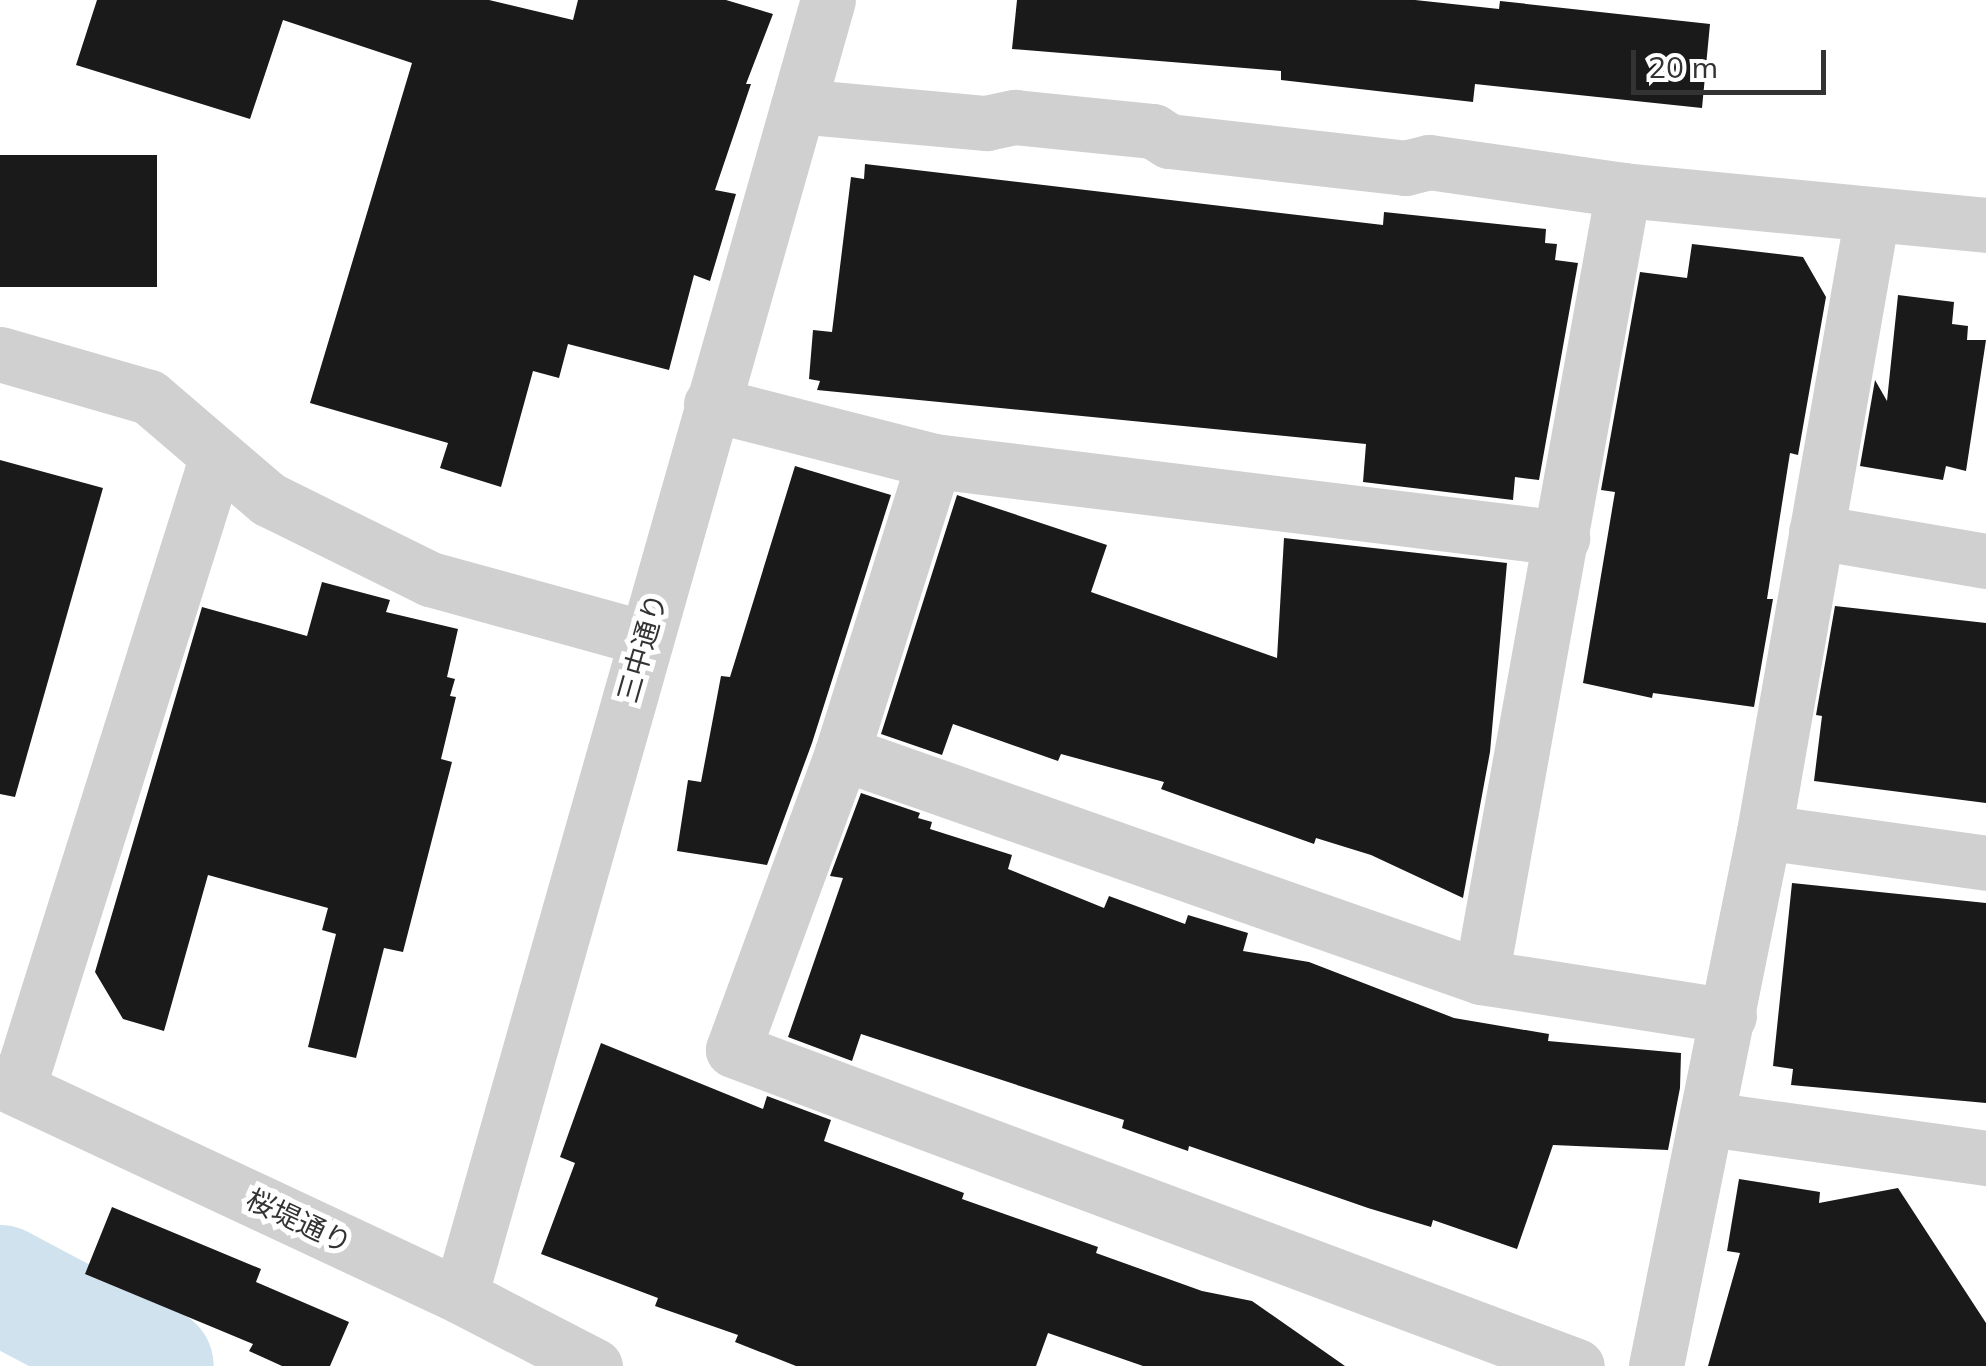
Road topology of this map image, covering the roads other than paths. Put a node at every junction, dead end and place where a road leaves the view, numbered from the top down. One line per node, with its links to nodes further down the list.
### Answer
1 (828, 0): 2 (street, 三中通り)
2 (798, 106): 3 (street); 7 (street, 三中通り)
3 (1623, 190): 4 (street); 11 (street)
4 (1872, 215): 5 (street); 10 (street)
5 (1986, 225)
6 (0, 354): 8 (street)
7 (711, 404): 9 (street); 13 (street, 三中通り)
8 (216, 459): 13 (street); 19 (street)
9 (934, 461): 11 (street); 14 (street)
10 (1816, 532): 12 (street); 15 (street)
11 (1562, 538): 17 (street)
12 (1986, 562)
13 (644, 638): 22 (street, 三中通り)
14 (842, 754): 17 (street); 24 (street)
15 (1764, 832): 16 (street); 18 (street)
16 (1986, 863)
17 (1481, 977): 18 (street)
18 (1729, 1016): 20 (street)
19 (9, 1084): 22 (street, 桜堤通り)
20 (1710, 1119): 21 (street); 25 (street)
21 (1986, 1158)
22 (460, 1296): 23 (street, 桜堤通り)
23 (595, 1366)
24 (1577, 1366)
25 (1656, 1366)

